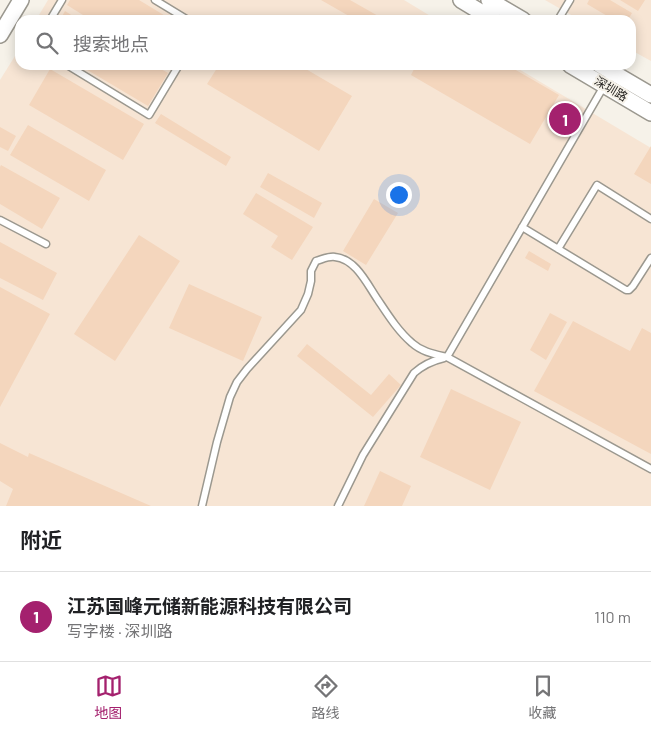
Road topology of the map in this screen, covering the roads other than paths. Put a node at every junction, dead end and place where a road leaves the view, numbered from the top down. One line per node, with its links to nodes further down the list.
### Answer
1 (21, 0): 12 (street)
2 (62, 0): 7 (lane)
3 (155, 0): 8 (lane)
4 (461, 0): 9 (street)
5 (489, 0): 10 (street)
6 (570, 0): 11 (lane)
7 (53, 15)
8 (180, 15)
9 (486, 15)
10 (514, 15)
11 (561, 15)
12 (0, 35)
13 (75, 70): 14 (lane)
14 (176, 70)
15 (589, 70): 16 (street, 深圳路)
16 (605, 74): 17 (street, 深圳路); 18 (street, 深圳路); 21 (lane)
17 (651, 95)
18 (651, 113)
19 (651, 218): 23 (lane)
20 (0, 220): 22 (lane)
21 (522, 227): 23 (lane); 25 (lane)
22 (46, 244)
23 (558, 249): 24 (lane)
24 (651, 258)
25 (447, 358): 26 (lane); 27 (lane); 28 (lane)
26 (651, 469)
27 (202, 506)
28 (338, 506)

